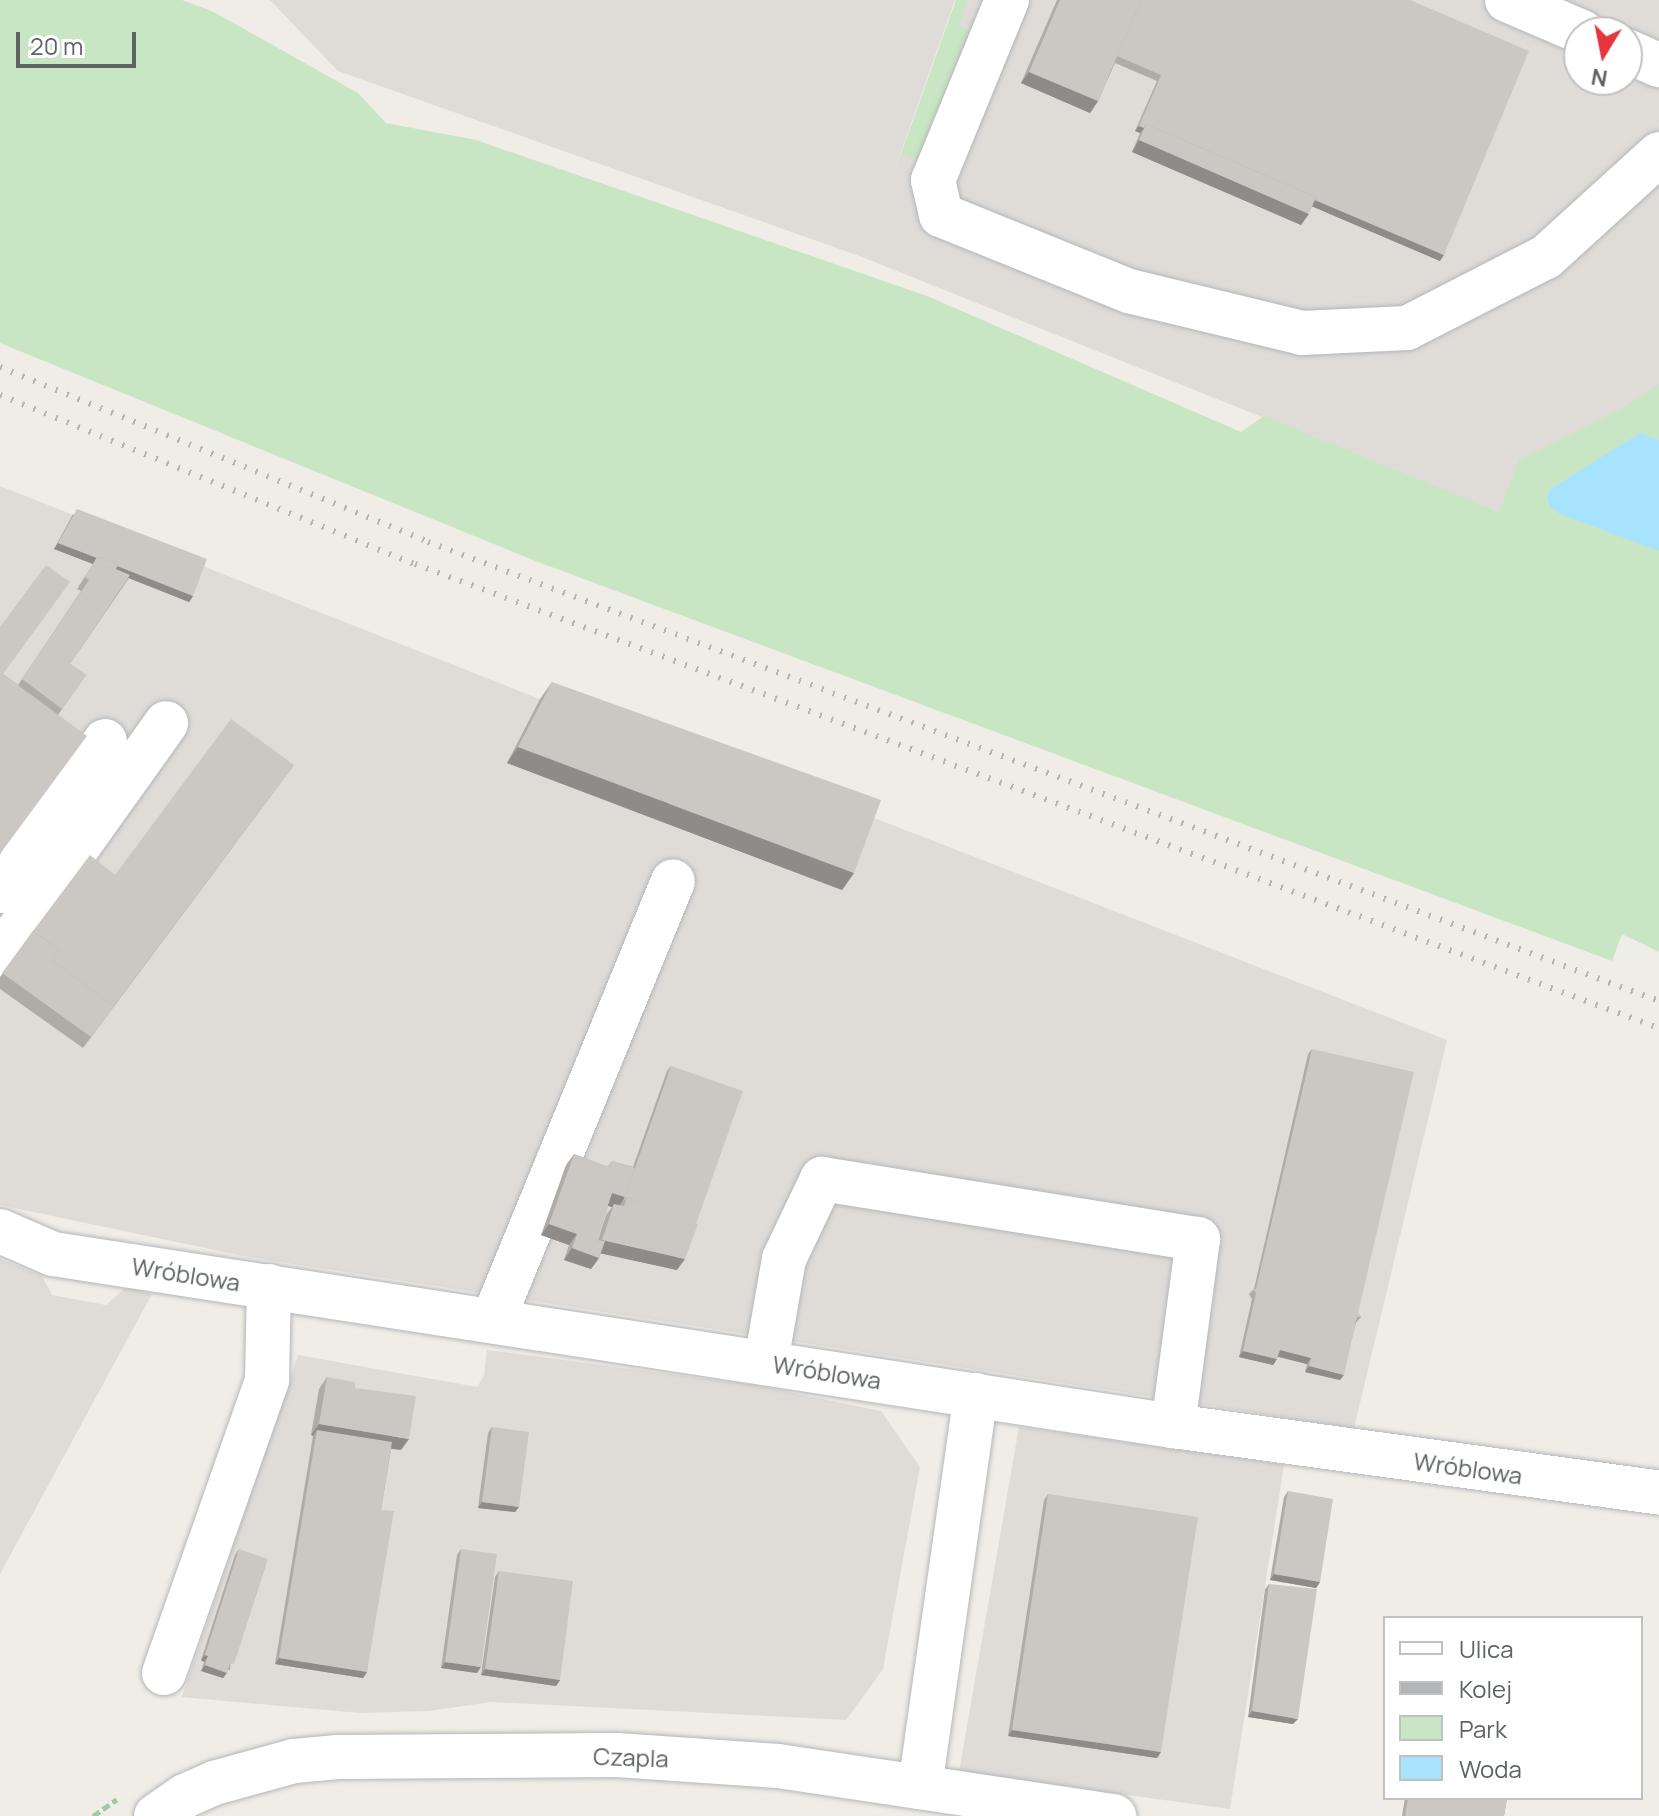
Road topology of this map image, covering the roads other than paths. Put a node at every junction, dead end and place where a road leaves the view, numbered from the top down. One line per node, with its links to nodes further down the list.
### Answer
1 (1007, 0): 4 (street)
2 (1507, 0): 3 (street)
3 (1563, 24)
4 (1659, 154)
5 (166, 723): 9 (street)
6 (105, 741): 8 (street)
7 (673, 881): 12 (street)
8 (0, 891)
9 (0, 956)
10 (0, 1231): 11 (street, Wróblowa)
11 (269, 1286): 12 (street, Wróblowa); 17 (street)
12 (493, 1320): 13 (street, Wróblowa)
13 (766, 1362): 14 (street, Wróblowa); 15 (street)
14 (976, 1395): 15 (street, Wróblowa); 18 (street)
15 (1173, 1426): 16 (street, Wróblowa)
16 (1659, 1493)
17 (164, 1673)
18 (920, 1787): 19 (street, Czapla); 20 (street, Czapla)
19 (156, 1816)
20 (1114, 1816)

